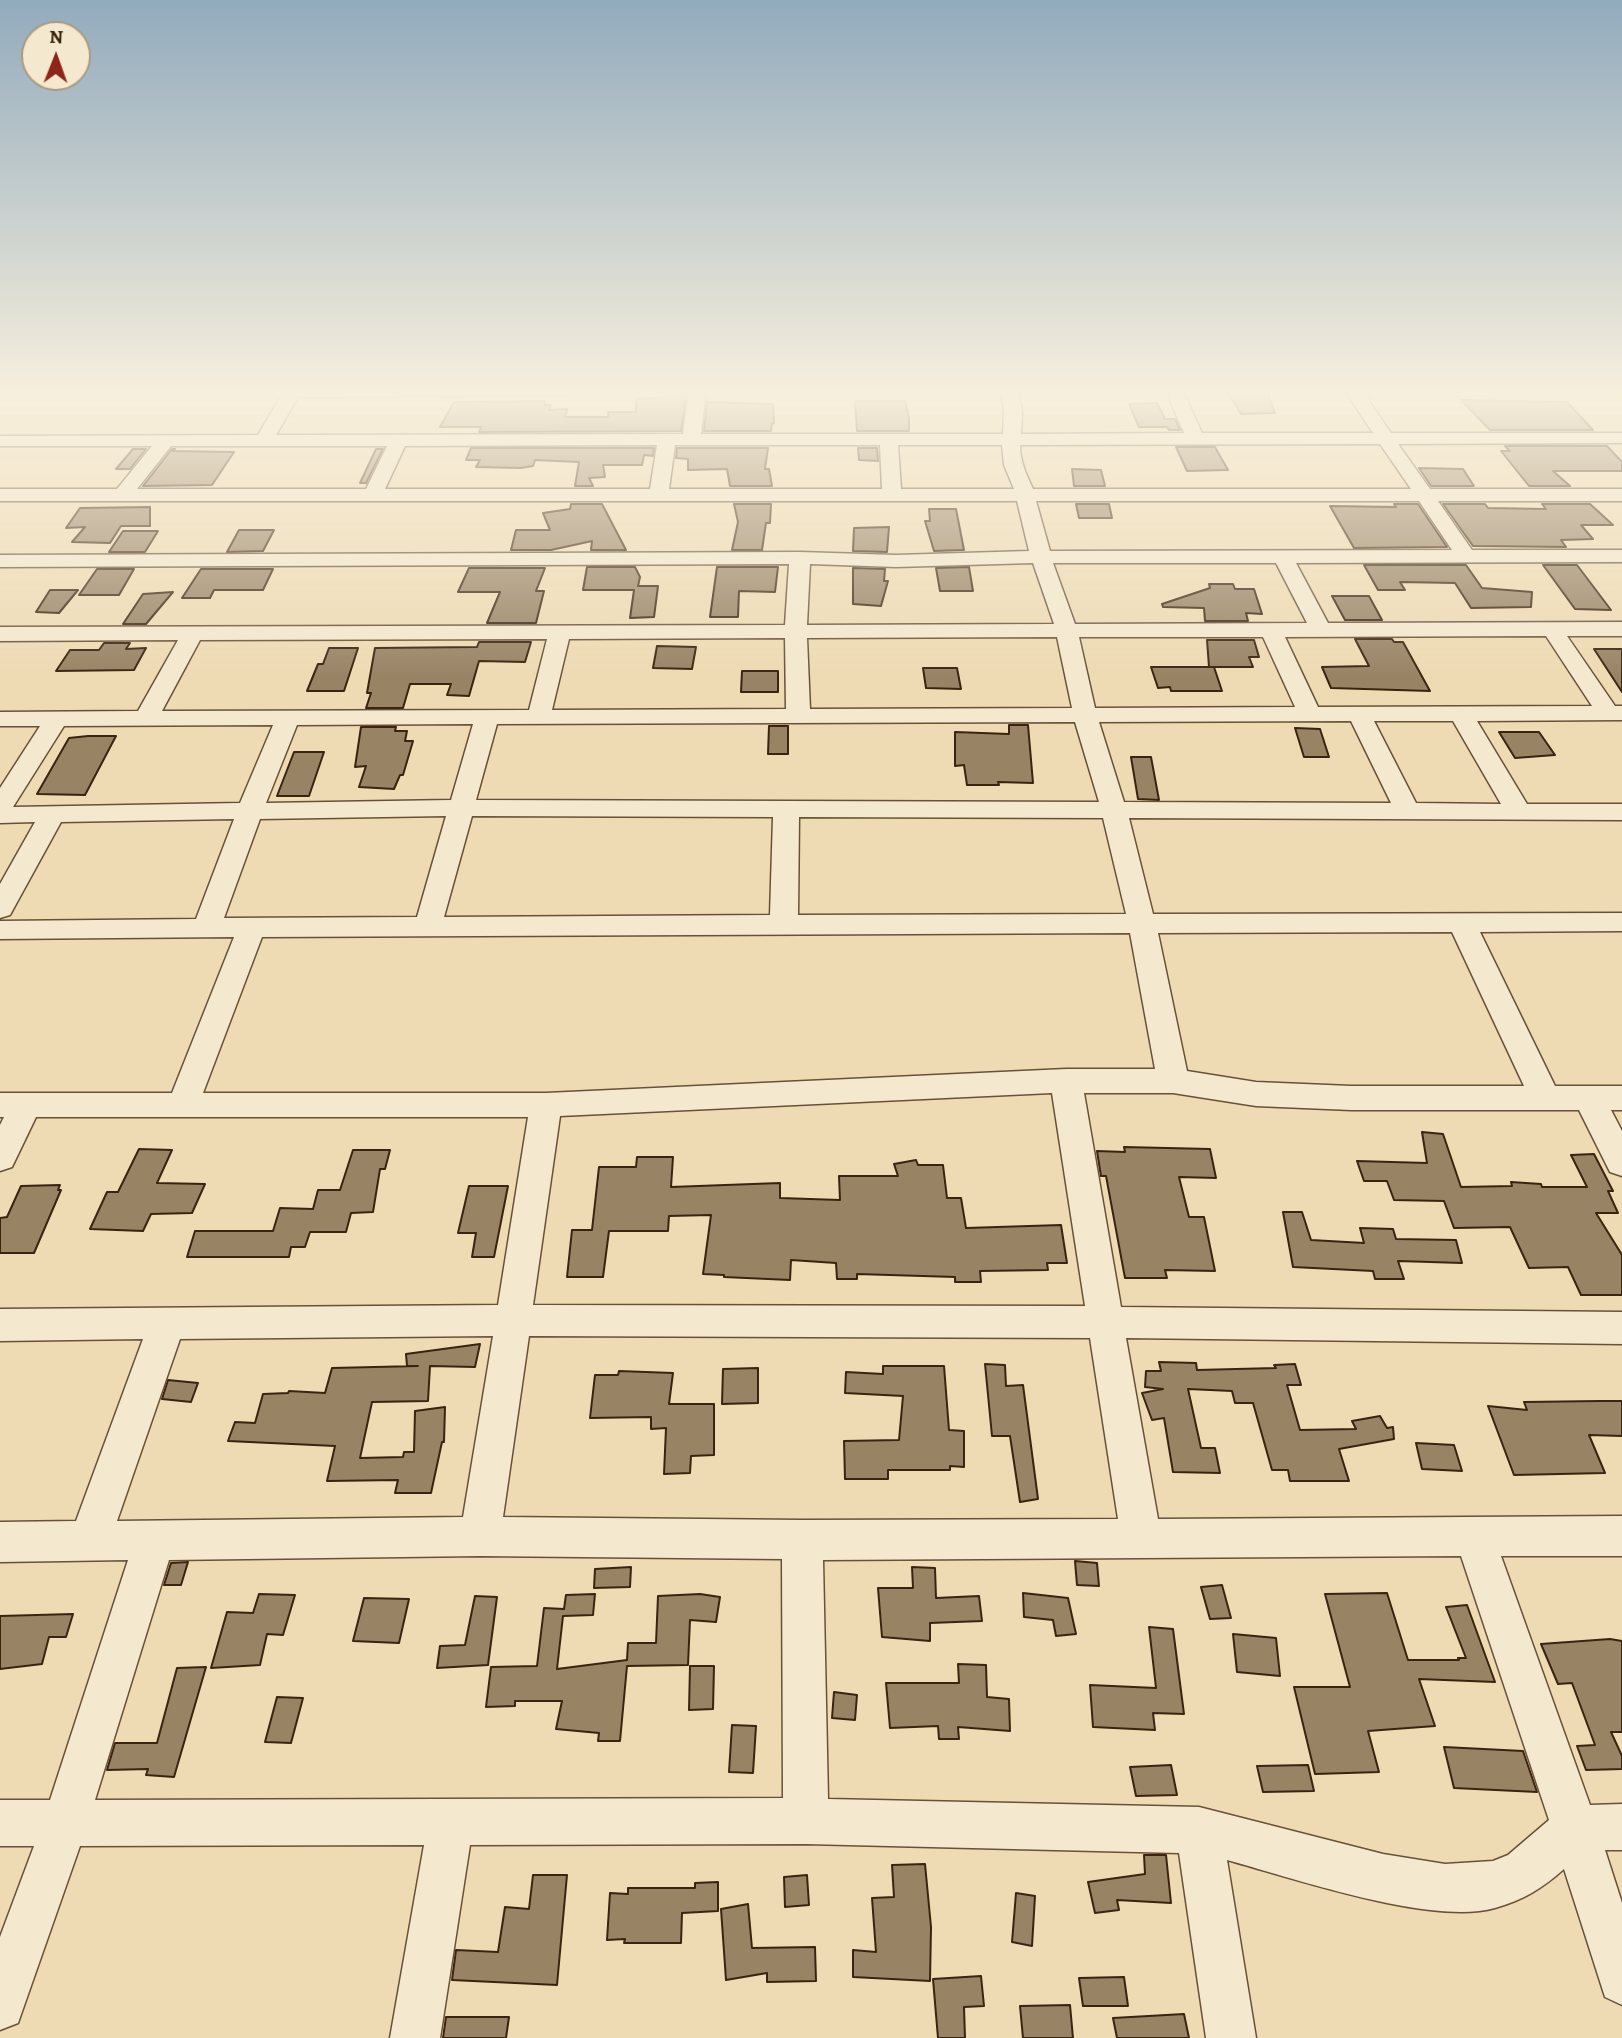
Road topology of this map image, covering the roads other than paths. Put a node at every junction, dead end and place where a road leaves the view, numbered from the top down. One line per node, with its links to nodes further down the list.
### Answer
1 (129, 486): 9 (street)
2 (377, 486): 10 (street)
3 (660, 486): 11 (street)
4 (892, 486): 12 (street)
5 (1022, 486): 7 (street)
6 (1418, 486): 14 (street)
7 (1025, 494): 12 (street); 14 (street); 17 (street)
8 (0, 495): 9 (street)
9 (122, 495): 10 (street)
10 (373, 495): 11 (street)
11 (659, 495): 12 (street)
12 (892, 495)
13 (1622, 495): 14 (street)
14 (1426, 497): 15 (street)
15 (1467, 556): 16 (street); 18 (street)
16 (1622, 556)
17 (1041, 557): 18 (street); 19 (street); 25 (street)
18 (1283, 557): 23 (street)
19 (800, 558): 20 (street); 24 (street)
20 (0, 561)
21 (1552, 629): 22 (street); 23 (street); 30 (street)
22 (1622, 629)
23 (1321, 630): 26 (street)
24 (796, 631): 25 (street); 27 (street); 36 (street)
25 (1067, 631): 26 (street); 33 (street)
26 (1271, 631): 34 (street)
27 (559, 632): 28 (street); 37 (street)
28 (192, 633): 29 (street); 41 (street)
29 (0, 634)
30 (1615, 713): 32 (street)
31 (1359, 714): 32 (street); 34 (street); 46 (street)
32 (1461, 714): 47 (street)
33 (1085, 715): 34 (street); 36 (street); 45 (street)
34 (1310, 715)
35 (487, 716): 37 (street); 38 (street); 43 (street)
36 (798, 716): 37 (street)
37 (539, 717)
38 (288, 718): 41 (street); 49 (street)
39 (0, 719): 40 (street)
40 (56, 719): 41 (street); 42 (street)
41 (146, 719)
42 (0, 808)
43 (460, 808): 44 (street); 49 (street); 57 (street)
44 (786, 809): 45 (street); 56 (street)
45 (1114, 811): 46 (street); 55 (street)
46 (1408, 812): 47 (street)
47 (1519, 812): 48 (street)
48 (1622, 812)
49 (249, 813): 51 (street); 58 (street)
50 (0, 815): 51 (street)
51 (51, 816): 52 (street)
52 (0, 909)
53 (1622, 922): 54 (street)
54 (1462, 923): 55 (street); 63 (street)
55 (1142, 924): 56 (street); 61 (street)
56 (784, 925): 57 (street)
57 (428, 926): 59 (street)
58 (206, 929): 59 (street); 60 (street)
59 (251, 929): 67 (street)
60 (0, 930)
61 (1173, 1080): 62 (street); 63 (street)
62 (1066, 1081): 68 (street); 72 (street)
63 (1545, 1098): 65 (street)
64 (1622, 1098): 65 (street)
65 (1590, 1100): 70 (street)
66 (13, 1105): 67 (street); 69 (street)
67 (183, 1105): 68 (street)
68 (546, 1105): 71 (street)
69 (0, 1158)
70 (1622, 1163)
71 (514, 1320): 72 (street); 73 (street); 76 (street)
72 (1106, 1322): 75 (street); 79 (street)
73 (167, 1324): 74 (street); 83 (street)
74 (0, 1325)
75 (1622, 1328)
76 (480, 1536): 80 (street); 81 (street)
77 (1474, 1536): 78 (street); 79 (street); 89 (street)
78 (1622, 1536)
79 (1141, 1539): 80 (street)
80 (802, 1540): 84 (street)
81 (155, 1541): 83 (street); 87 (street)
82 (0, 1542): 83 (street)
83 (89, 1542)
84 (806, 1821): 85 (street); 90 (street)
85 (451, 1822): 87 (street); 93 (street)
86 (0, 1823): 87 (street)
87 (65, 1823): 92 (street)
88 (1622, 1827): 89 (street)
89 (1575, 1828): 90 (street); 91 (street)
90 (1199, 1830): 94 (street)
91 (1622, 1980)
92 (0, 2005)
93 (415, 2038)
94 (1231, 2038)

